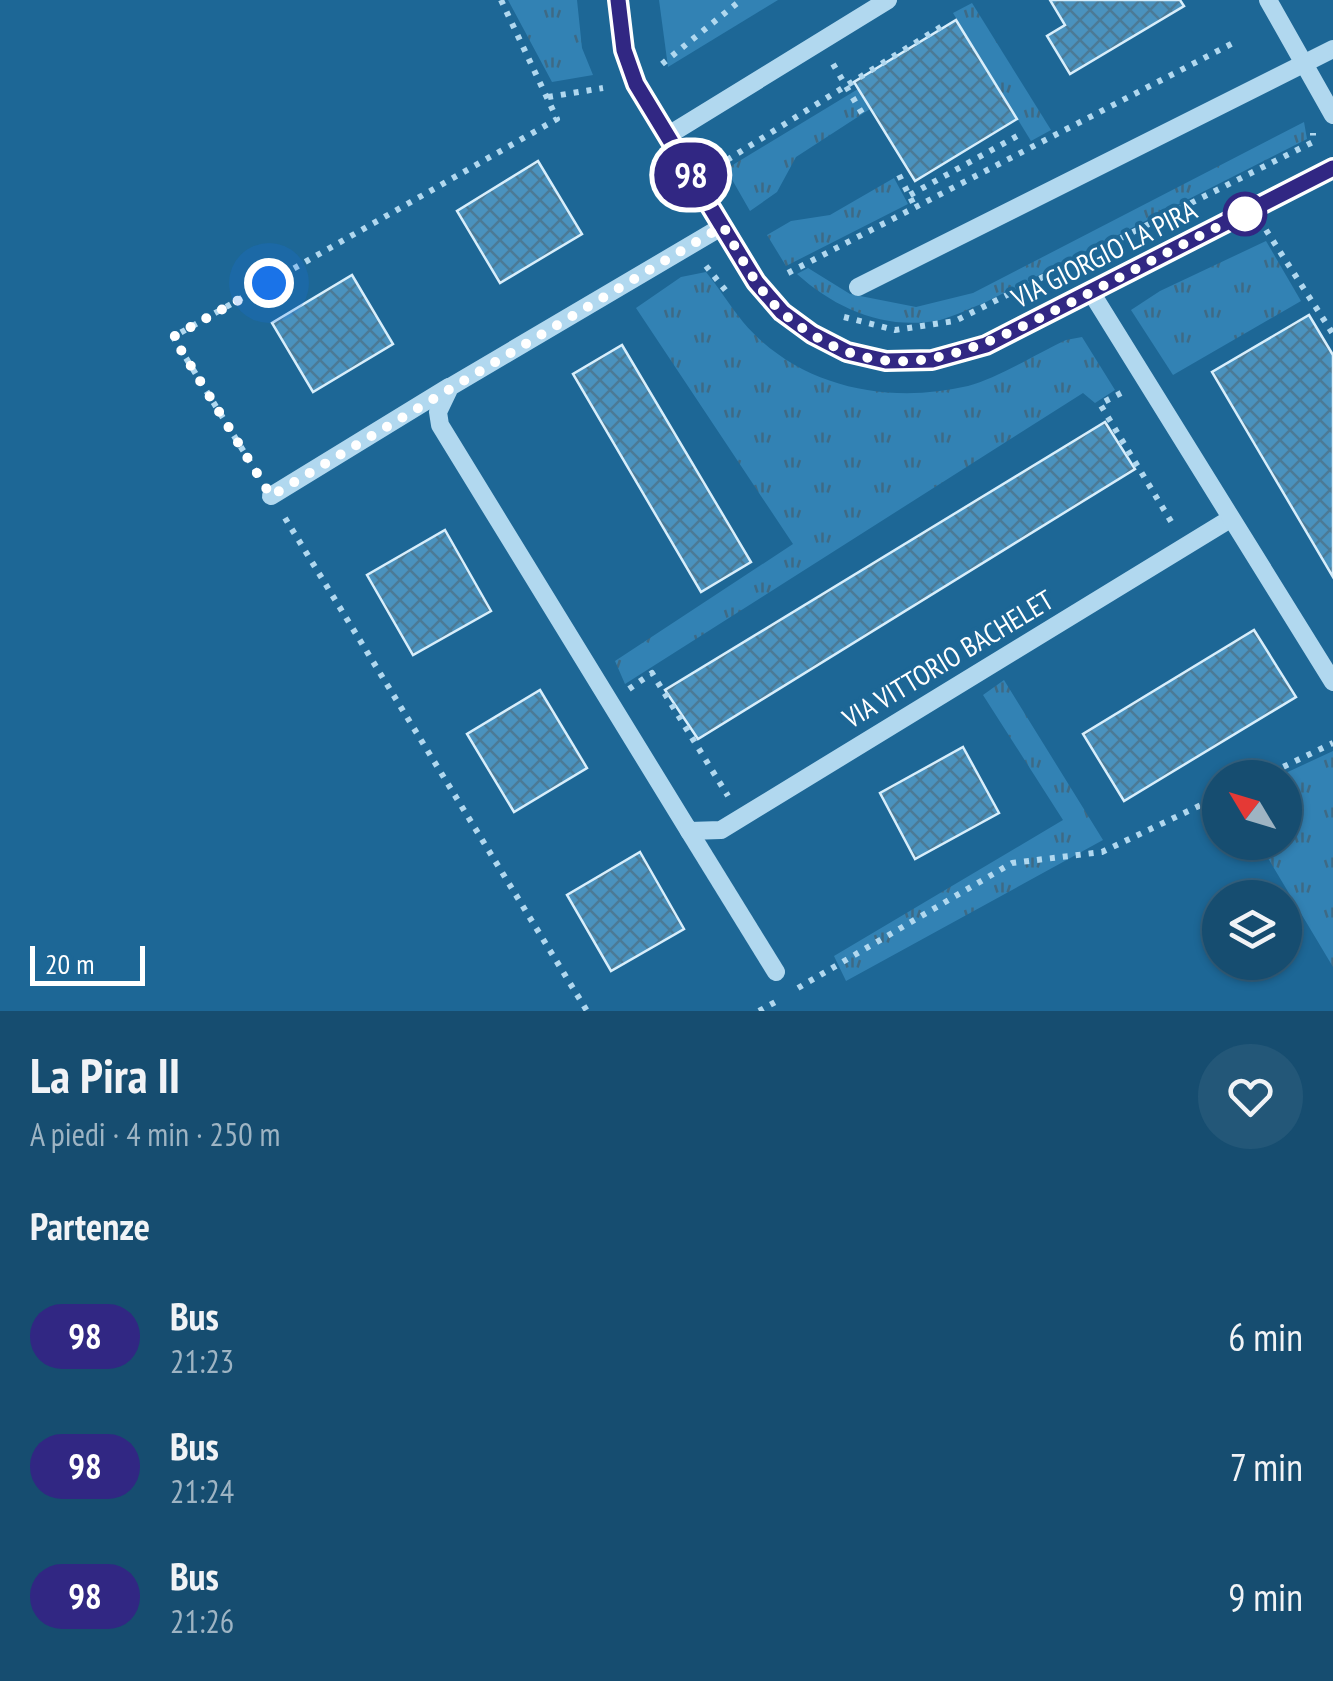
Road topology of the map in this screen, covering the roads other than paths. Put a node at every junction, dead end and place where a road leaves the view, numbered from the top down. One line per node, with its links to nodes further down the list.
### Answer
1 (618, 0): 7 (street, VIA GIORGIO LA PIRA)
2 (888, 0): 7 (street)
3 (1268, 0): 5 (street)
4 (1333, 49): 5 (street)
5 (1304, 64): 6 (street); 10 (street)
6 (1333, 115)
7 (667, 136): 9 (street, VIA GIORGIO LA PIRA)
8 (1333, 168): 11 (street, VIA GIORGIO LA PIRA)
9 (723, 226): 11 (street, VIA GIORGIO LA PIRA); 12 (street)
10 (858, 287)
11 (1091, 292): 14 (street)
12 (450, 387): 13 (street); 16 (street)
13 (271, 496)
14 (1230, 519): 15 (street); 16 (street, VIA VITTORIO BACHELET)
15 (1333, 682)
16 (690, 831): 17 (street)
17 (776, 972)

